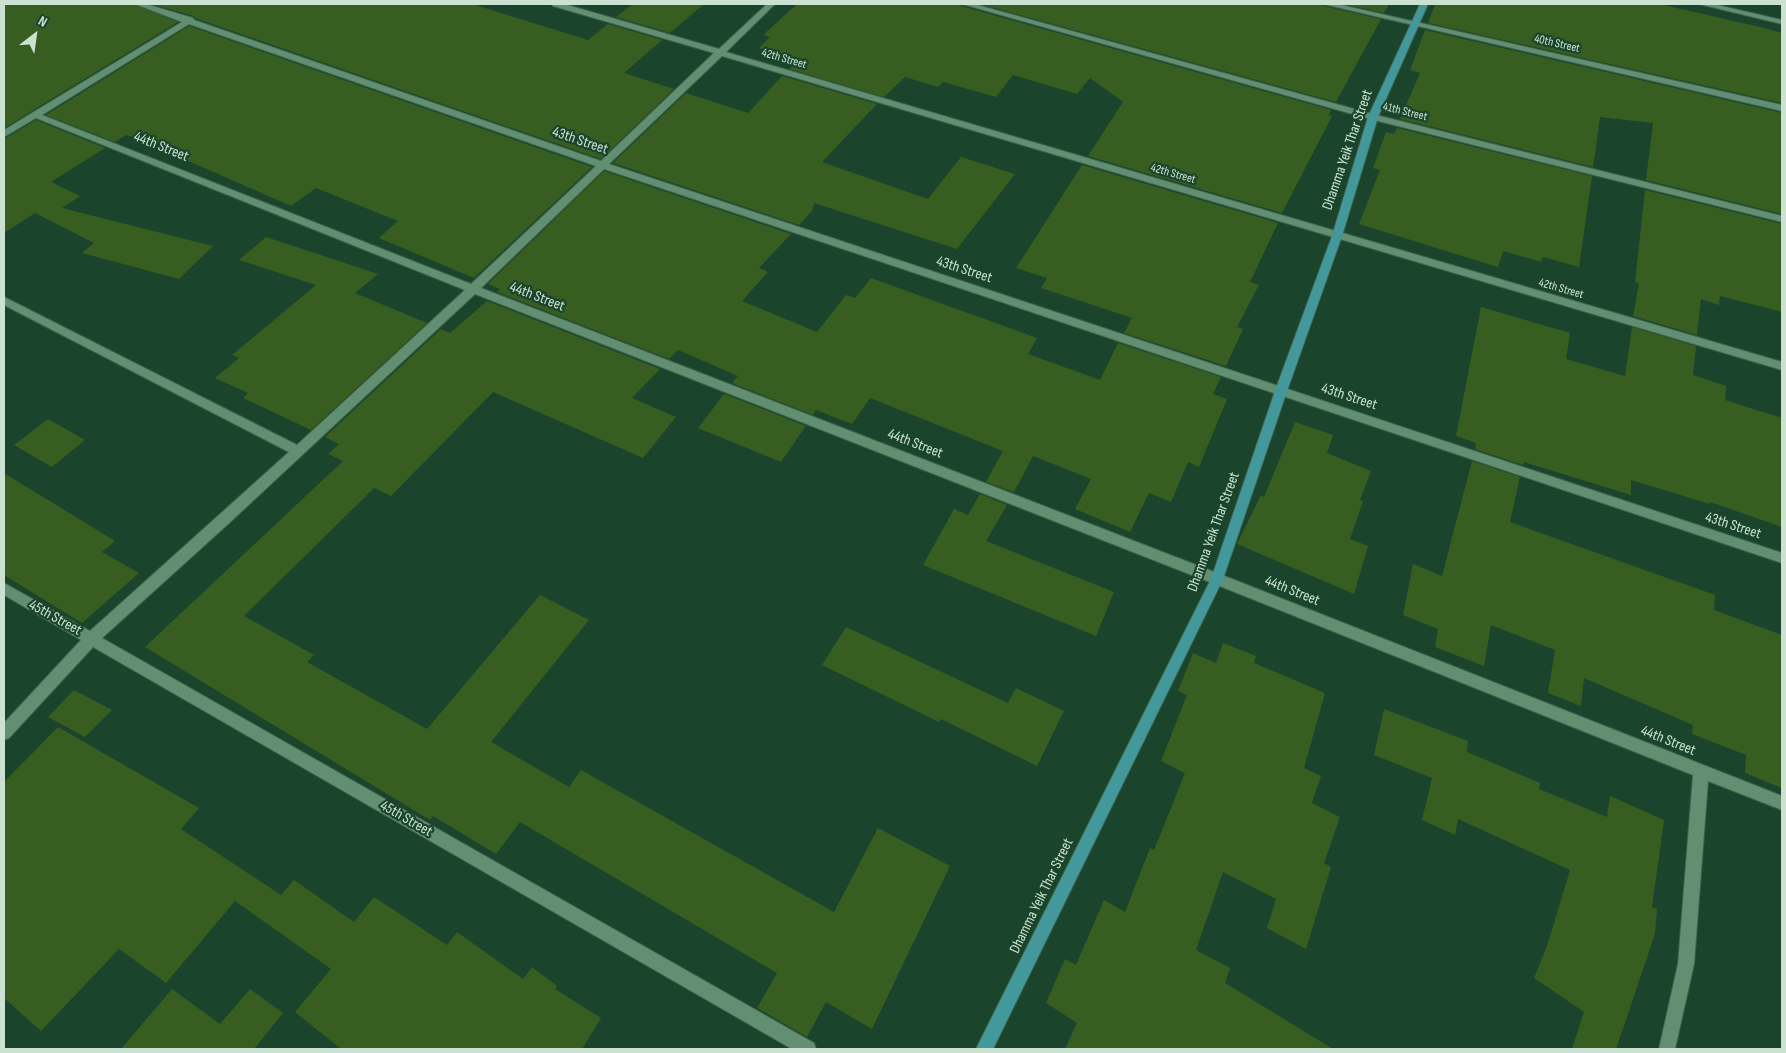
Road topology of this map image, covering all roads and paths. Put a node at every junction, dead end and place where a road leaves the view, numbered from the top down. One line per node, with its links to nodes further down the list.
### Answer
1 (139, 4): 8 (street, 43th Street)
2 (556, 4): 11 (street, 42th Street)
3 (771, 4): 11 (street)
4 (966, 4): 14 (street, 41th Street)
5 (1327, 4): 10 (street, 40th Street)
6 (1424, 4): 10 (main road, Dhamma Yeik Thar Street)
7 (1703, 4): 9 (street)
8 (190, 20): 13 (street); 16 (street, 43th Street)
9 (1782, 22)
10 (1414, 25): 12 (street, 40th Street); 14 (main road, Dhamma Yeik Thar Street)
11 (718, 53): 16 (street); 18 (street, 42th Street)
12 (1782, 108)
13 (35, 115): 15 (street); 19 (street, 44th Street)
14 (1373, 117): 17 (street, 41th Street); 18 (main road, Dhamma Yeik Thar Street)
15 (4, 134)
16 (602, 165): 19 (street); 22 (street, 43th Street)
17 (1782, 218)
18 (1337, 236): 21 (street, 42th Street); 22 (main road, Dhamma Yeik Thar Street)
19 (473, 290): 23 (street); 25 (street, 44th Street)
20 (4, 301): 23 (street)
21 (1782, 366)
22 (1281, 391): 24 (street, 43th Street); 25 (main road, Dhamma Yeik Thar Street)
23 (298, 451): 27 (street)
24 (1782, 558)
25 (1217, 579): 29 (street, 44th Street); 32 (main road, Dhamma Yeik Thar Street)
26 (4, 589): 27 (street, 45th Street)
27 (92, 638): 28 (street); 31 (street, 45th Street)
28 (4, 733)
29 (1701, 771): 30 (street, 44th Street); 33 (street)
30 (1782, 803)
31 (808, 1049)
32 (984, 1049)
33 (1667, 1049)

